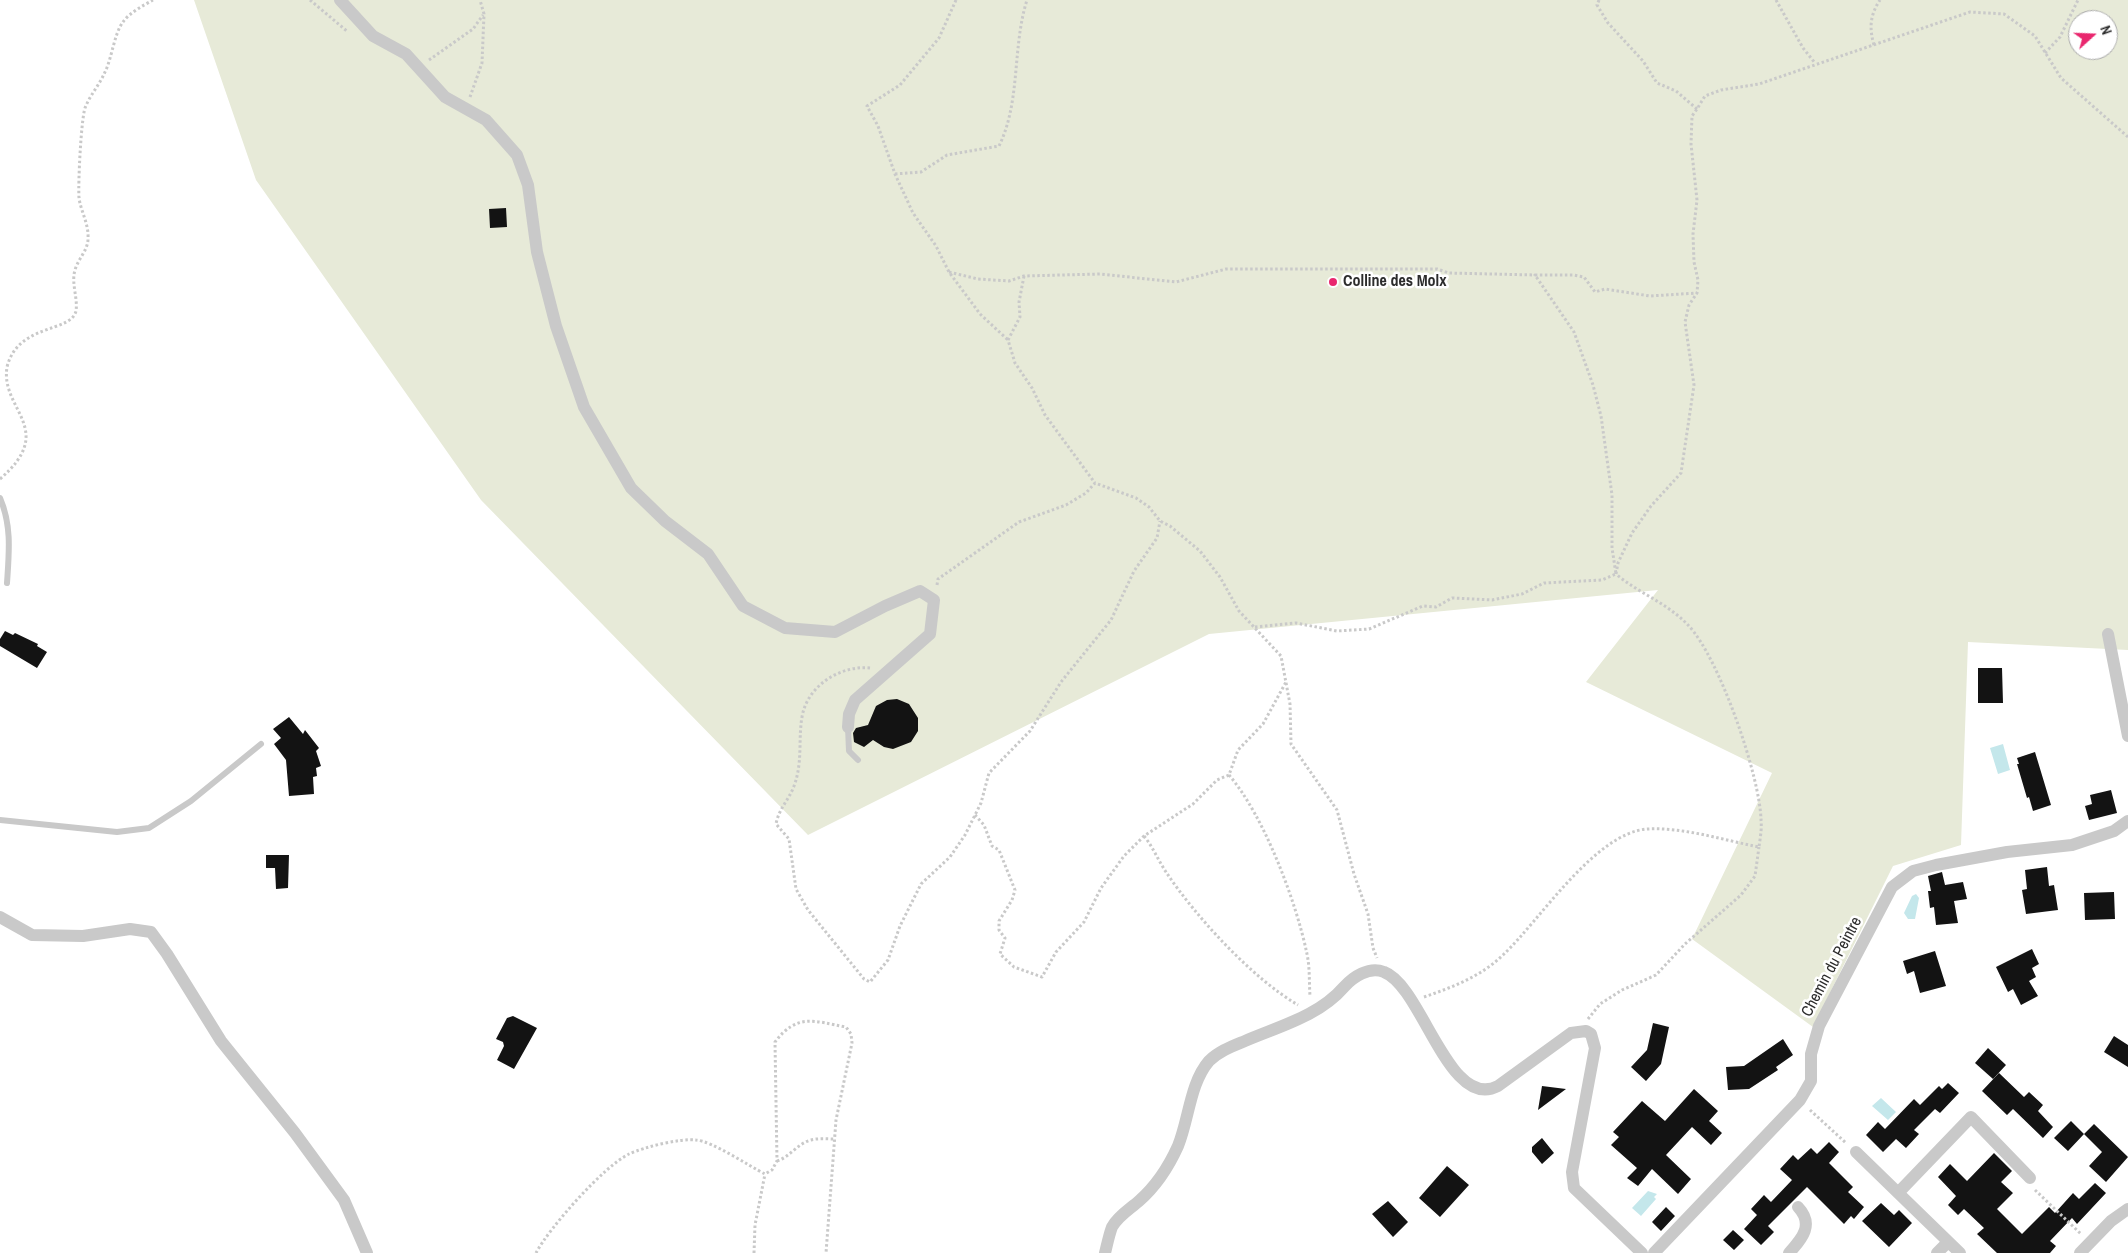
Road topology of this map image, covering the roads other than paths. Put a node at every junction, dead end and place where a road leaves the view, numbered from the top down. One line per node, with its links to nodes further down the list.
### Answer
1 (340, 0): 5 (street)
2 (0, 498): 3 (lane)
3 (7, 582)
4 (2108, 634): 6 (street)
5 (848, 727): 8 (lane)
6 (2128, 736)
7 (260, 744): 9 (lane)
8 (858, 760)
9 (0, 820)
10 (2128, 821): 21 (street, Chemin du Peintre)
11 (0, 917): 18 (street)
12 (1856, 1152): 14 (street)
13 (2030, 1178): 14 (street)
14 (1898, 1193): 17 (street)
15 (1798, 1207): 22 (street)
16 (2128, 1208): 25 (street)
17 (1948, 1242): 23 (street); 24 (street)
18 (367, 1253)
19 (1105, 1253): 20 (street)
20 (1642, 1253)
21 (1654, 1253)
22 (1789, 1253)
23 (1937, 1253)
24 (1960, 1253)
25 (2080, 1253)

